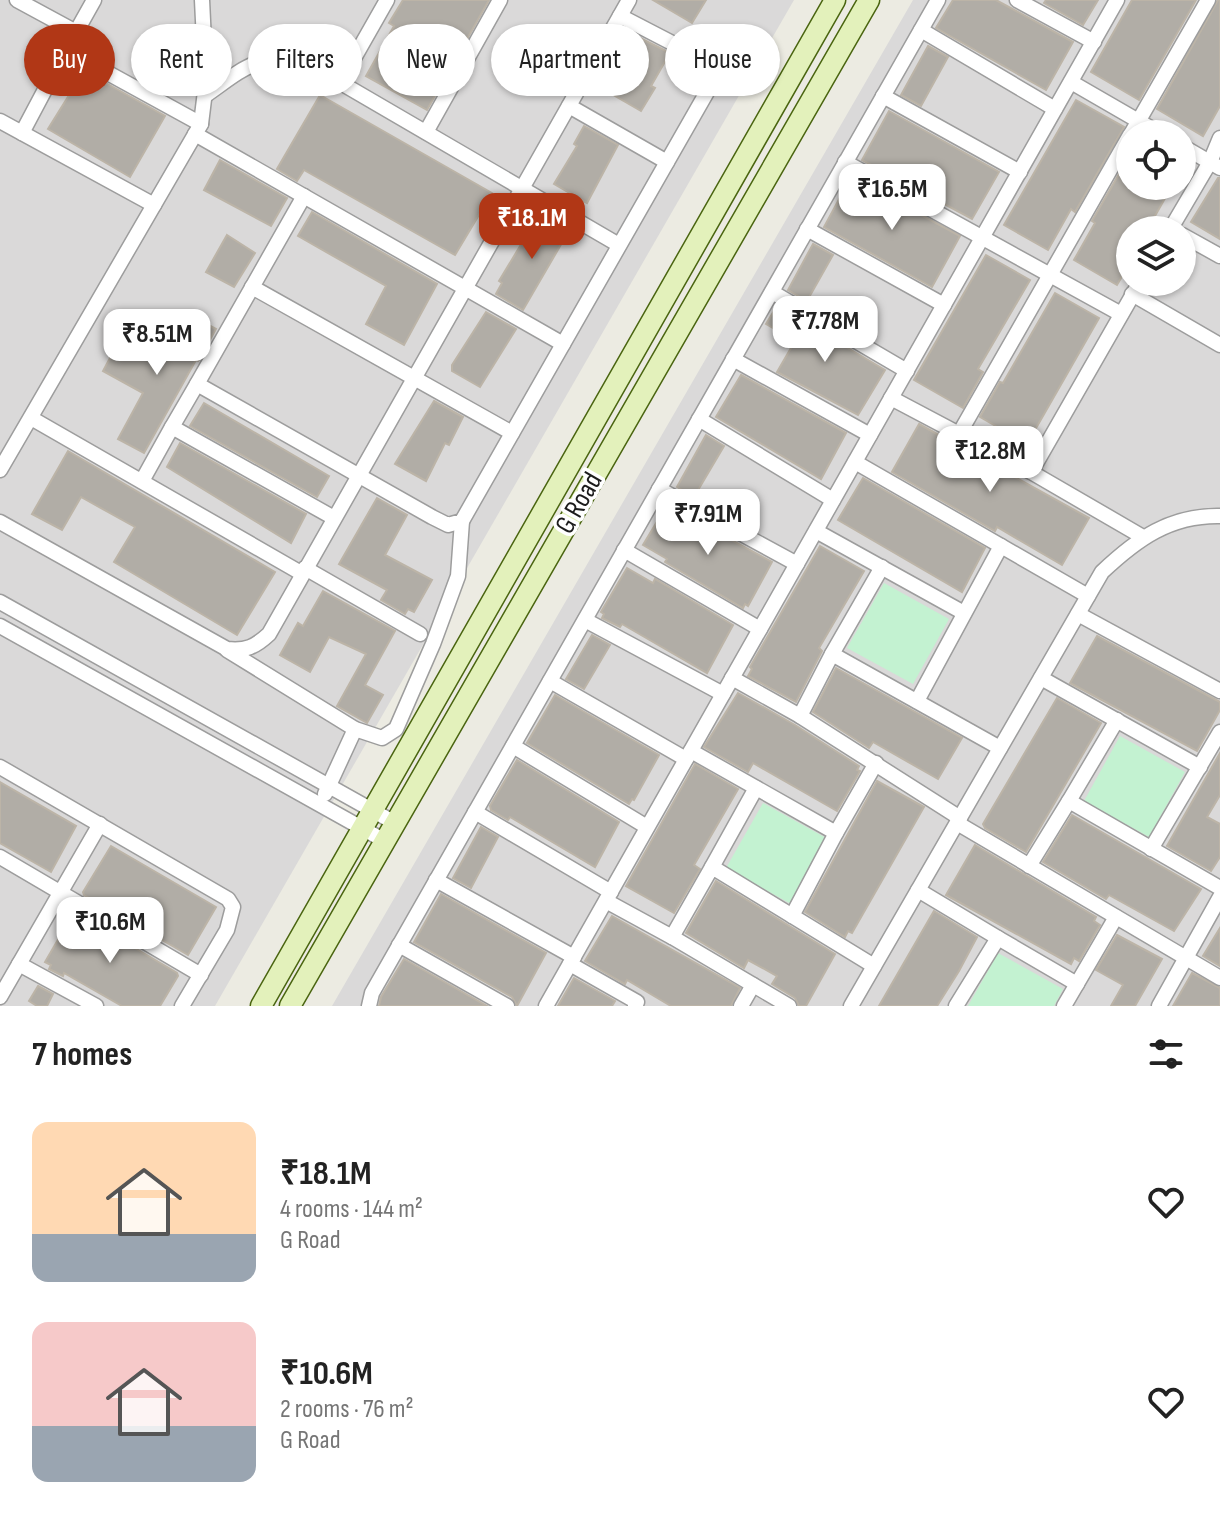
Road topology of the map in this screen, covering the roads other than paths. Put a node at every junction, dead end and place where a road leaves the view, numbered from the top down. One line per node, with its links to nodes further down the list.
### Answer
1 (17, 0): 14 (street)
2 (94, 0): 15 (street)
3 (202, 0): 16 (street)
4 (387, 0): 19 (street)
5 (500, 0): 32 (street)
6 (629, 0): 13 (street)
7 (835, 0): 120 (street, G Road)
8 (869, 0): 124 (street, G Road)
9 (938, 0): 17 (street)
10 (1017, 0): 18 (street)
11 (1117, 0): 18 (street)
12 (1208, 0): 29 (street)
13 (620, 16): 26 (street); 37 (street)
14 (61, 24)
15 (80, 24)
16 (203, 24)
17 (921, 30): 25 (street); 27 (street)
18 (1094, 42): 21 (street)
19 (362, 44)
20 (115, 79): 31 (street)
21 (1071, 82): 27 (street); 28 (street)
22 (362, 94): 32 (street)
23 (42, 96): 33 (street)
24 (206, 96): 31 (street)
25 (883, 96): 38 (street); 40 (street)
26 (569, 106): 37 (street); 41 (street)
27 (1055, 109): 40 (street)
28 (1120, 120)
29 (1139, 120)
30 (0, 121): 33 (street)
31 (198, 129): 42 (street); 43 (street)
32 (426, 132): 41 (street)
33 (22, 133): 43 (street)
34 (1220, 138): 39 (street)
35 (1196, 154): 39 (street)
36 (1116, 160): 50 (street)
37 (667, 162): 48 (street)
38 (845, 162): 45 (street); 46 (street)
39 (1215, 165): 44 (street)
40 (1020, 172): 46 (street)
41 (522, 188): 48 (street); 52 (street)
42 (304, 196): 51 (street); 52 (street)
43 (154, 205): 65 (street)
44 (1183, 216)
45 (807, 229): 53 (street); 56 (street)
46 (982, 238): 50 (street); 56 (street)
47 (1196, 243): 49 (street)
48 (619, 245): 58 (street)
49 (1220, 256)
50 (1050, 276): 57 (street); 69 (street)
51 (252, 287): 62 (street); 63 (street)
52 (466, 287): 58 (street); 62 (street)
53 (772, 292): 60 (street); 61 (street)
54 (1131, 296): 57 (street)
55 (1148, 296): 59 (street)
56 (944, 305): 61 (street)
57 (1121, 314): 73 (street)
58 (563, 344): 68 (street)
59 (1220, 345)
60 (733, 359): 66 (street); 70 (street)
61 (907, 371): 64 (street)
62 (414, 378): 68 (street); 74 (street)
63 (197, 384): 67 (street); 74 (street)
64 (891, 398): 69 (street); 70 (street)
65 (31, 418): 72 (street); 75 (street)
66 (699, 419): 76 (street); 77 (street)
67 (172, 427): 75 (street); 79 (street)
68 (512, 433): 80 (street)
69 (959, 434): 73 (street)
70 (870, 435): 71 (street)
71 (855, 462): 77 (street); 84 (street)
72 (0, 470)
73 (1031, 472): 83 (street)
74 (358, 475): 79 (street); 80 (street)
75 (142, 481): 88 (street)
76 (659, 489): 85 (street); 86 (street)
77 (833, 500): 82 (street)
78 (1218, 512): 83 (street)
79 (334, 518): 88 (street)
80 (462, 521): 107 (street)
81 (0, 522): 97 (street)
82 (816, 531): 86 (street); 87 (street)
83 (1143, 537): 89 (street)
84 (1001, 546): 89 (street); 91 (street)
85 (624, 550): 93 (street); 95 (street)
86 (797, 564): 95 (street)
87 (882, 567): 91 (street); 98 (street)
88 (303, 570): 96 (street); 97 (street)
89 (1088, 596): 92 (street)
90 (0, 602): 115 (street)
91 (964, 613): 104 (street)
92 (1078, 614): 100 (street); 102 (street)
93 (585, 620): 101 (street); 103 (street)
94 (0, 626): 118 (street)
95 (760, 629): 99 (street)
96 (420, 634)
97 (227, 649): 107 (street)
98 (832, 654): 104 (street); 105 (street)
99 (732, 678): 103 (street); 105 (street)
100 (1041, 678): 106 (street); 110 (street)
101 (550, 681): 109 (street); 111 (street)
102 (1220, 691)
103 (723, 694): 111 (street)
104 (917, 701): 110 (street)
105 (800, 716): 112 (street)
106 (1117, 720): 114 (street); 117 (street)
107 (355, 729): 115 (street)
108 (1220, 732): 114 (street)
109 (513, 746): 119 (street); 123 (street)
110 (1000, 748): 121 (street)
111 (688, 755): 116 (street); 123 (street)
112 (876, 763): 121 (street); 125 (street)
113 (0, 767): 122 (street)
114 (1200, 767): 126 (street)
115 (329, 786): 118 (street); 120 (street)
116 (756, 788): 125 (street); 129 (street)
117 (1069, 801): 126 (street); 128 (street)
118 (319, 804): 120 (street)
119 (475, 812): 130 (street); 134 (street)
120 (368, 819): 124 (street); 153 (street, G Road)
121 (958, 821): 128 (street); 132 (street)
122 (100, 824): 133 (street); 145 (street)
123 (647, 827): 134 (street)
124 (390, 832): 154 (street, G Road)
125 (836, 833): 136 (street)
126 (1151, 849): 131 (street)
127 (0, 857): 133 (street)
128 (1029, 866): 137 (street)
129 (712, 867): 136 (street); 138 (street)
130 (436, 880): 140 (street); 142 (street)
131 (1220, 888)
132 (918, 890): 139 (street); 143 (street)
133 (61, 892): 144 (street); 145 (street)
134 (608, 896): 138 (street); 142 (street)
135 (1220, 897): 141 (street)
136 (792, 916): 143 (street)
137 (1116, 917): 141 (street); 147 (street)
138 (672, 937): 148 (street)
139 (998, 938): 147 (street); 161 (street)
140 (399, 945): 155 (street); 156 (street)
141 (1185, 959): 146 (street); 163 (street)
142 (572, 960): 150 (street); 157 (street)
143 (874, 966): 160 (street)
144 (11, 969): 149 (street); 151 (street)
145 (201, 975): 152 (street)
146 (1220, 978)
147 (1077, 984): 162 (street)
148 (753, 985): 158 (street); 159 (street)
149 (0, 997)
150 (638, 1005)
151 (96, 1006)
152 (182, 1006)
153 (261, 1006)
154 (290, 1006)
155 (369, 1006)
156 (507, 1006)
157 (546, 1006)
158 (741, 1006)
159 (789, 1006)
160 (851, 1006)
161 (956, 1006)
162 (1064, 1006)
163 (1159, 1006)

